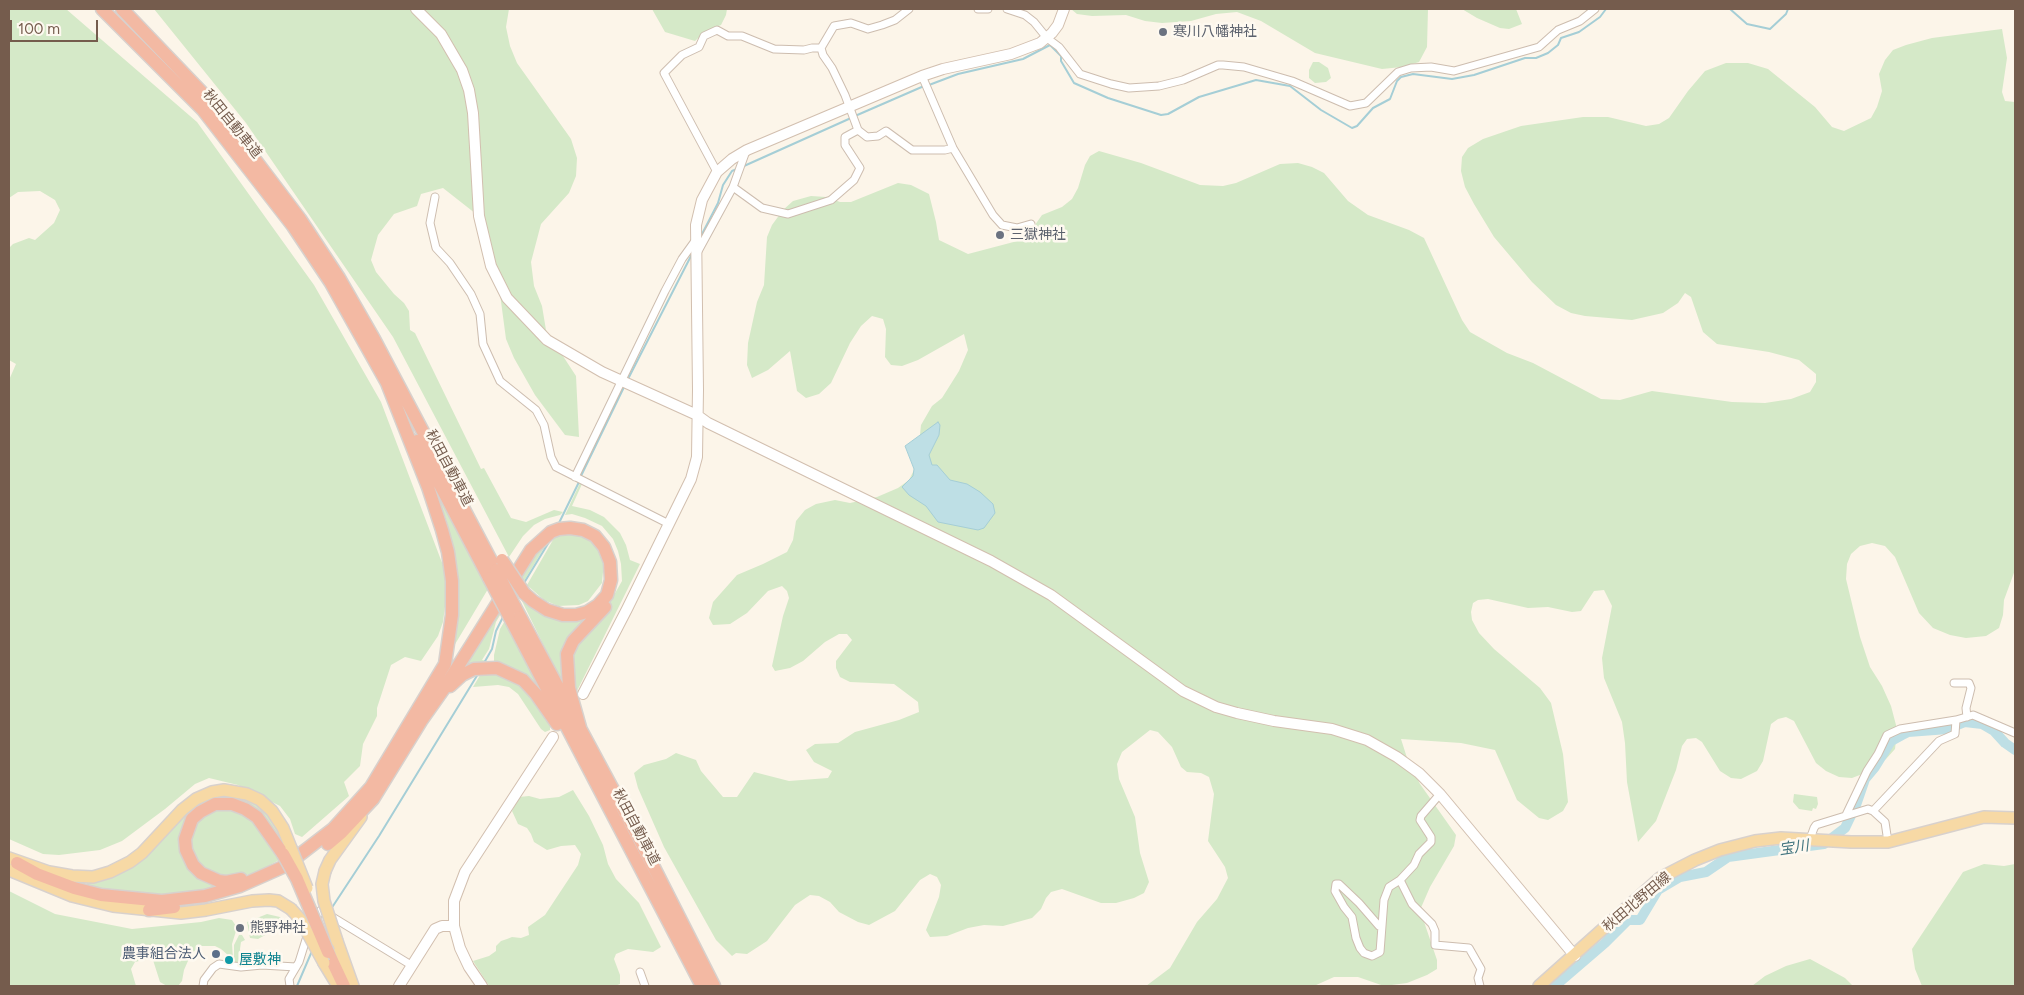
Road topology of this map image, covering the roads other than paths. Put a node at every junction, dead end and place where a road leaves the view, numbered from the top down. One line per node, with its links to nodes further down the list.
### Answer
1 (102, 9): 24 (highway, 秋田自動車道)
2 (122, 9): 28 (highway, 秋田自動車道)
3 (416, 9): 23 (street)
4 (909, 9): 11 (street)
5 (978, 9): 6 (street)
6 (988, 9)
7 (1007, 9): 10 (street)
8 (1064, 9): 10 (street)
9 (1595, 9): 10 (street)
10 (1047, 38): 12 (street)
11 (821, 48): 13 (street); 17 (street)
12 (922, 76): 13 (street); 15 (street)
13 (851, 109): 14 (street); 16 (street)
14 (858, 130): 15 (street); 18 (street)
15 (953, 148): 20 (street)
16 (746, 150): 17 (street); 18 (street)
17 (717, 172): 21 (street)
18 (733, 187): 22 (street)
19 (435, 197): 26 (street)
20 (1030, 224)
21 (695, 241): 22 (street); 23 (street)
22 (696, 256): 25 (street)
23 (622, 381): 25 (street); 26 (street)
24 (387, 383): 28 (highway, 秋田自動車道); 30 (highway)
25 (697, 415): 27 (street); 39 (street)
26 (575, 477): 27 (street)
27 (668, 524): 32 (street)
28 (496, 569): 29 (highway, 秋田自動車道, bridge); 33 (highway, bridge)
29 (512, 612): 36 (highway, 秋田自動車道); 41 (highway, 秋田自動車道)
30 (436, 680): 36 (highway); 47 (highway)
31 (1954, 683): 34 (street)
32 (582, 694)
33 (437, 698): 40 (highway); 41 (highway)
34 (1967, 717): 35 (street); 37 (street)
35 (1956, 724): 42 (street); 43 (street)
36 (581, 731): 67 (highway, 秋田自動車道)
37 (2015, 733)
38 (553, 737): 51 (street)
39 (1440, 794): 49 (street); 54 (street)
40 (373, 799): 50 (highway); 53 (main road, bridge)
41 (607, 806): 66 (highway, 秋田自動車道)
42 (1873, 811): 43 (street); 46 (street)
43 (1851, 814): 45 (street)
44 (2015, 818): 46 (main road, 秋田北野田線)
45 (1814, 839): 46 (main road, 秋田北野田線); 54 (main road, 秋田北野田線)
46 (1888, 842)
47 (286, 856): 47 (highway); 48 (highway); 48 (main road); 53 (highway, bridge)
48 (12, 864): 50 (main road)
49 (1400, 880): 52 (street); 68 (street)
50 (149, 910): 53 (main road, bridge)
51 (454, 926): 55 (street); 64 (street)
52 (1381, 926): 52 (street)
53 (330, 951): 60 (main road); 61 (highway); 62 (main road)
54 (1575, 956): 69 (main road, 秋田北野田線)
55 (411, 965): 56 (street); 63 (street)
56 (296, 967): 58 (street); 59 (street)
57 (640, 972): 65 (street)
58 (203, 986)
59 (290, 986)
60 (338, 986)
61 (344, 986)
62 (351, 986)
63 (399, 986)
64 (482, 986)
65 (645, 986)
66 (702, 986)
67 (714, 986)
68 (1480, 986)
69 (1539, 986)

